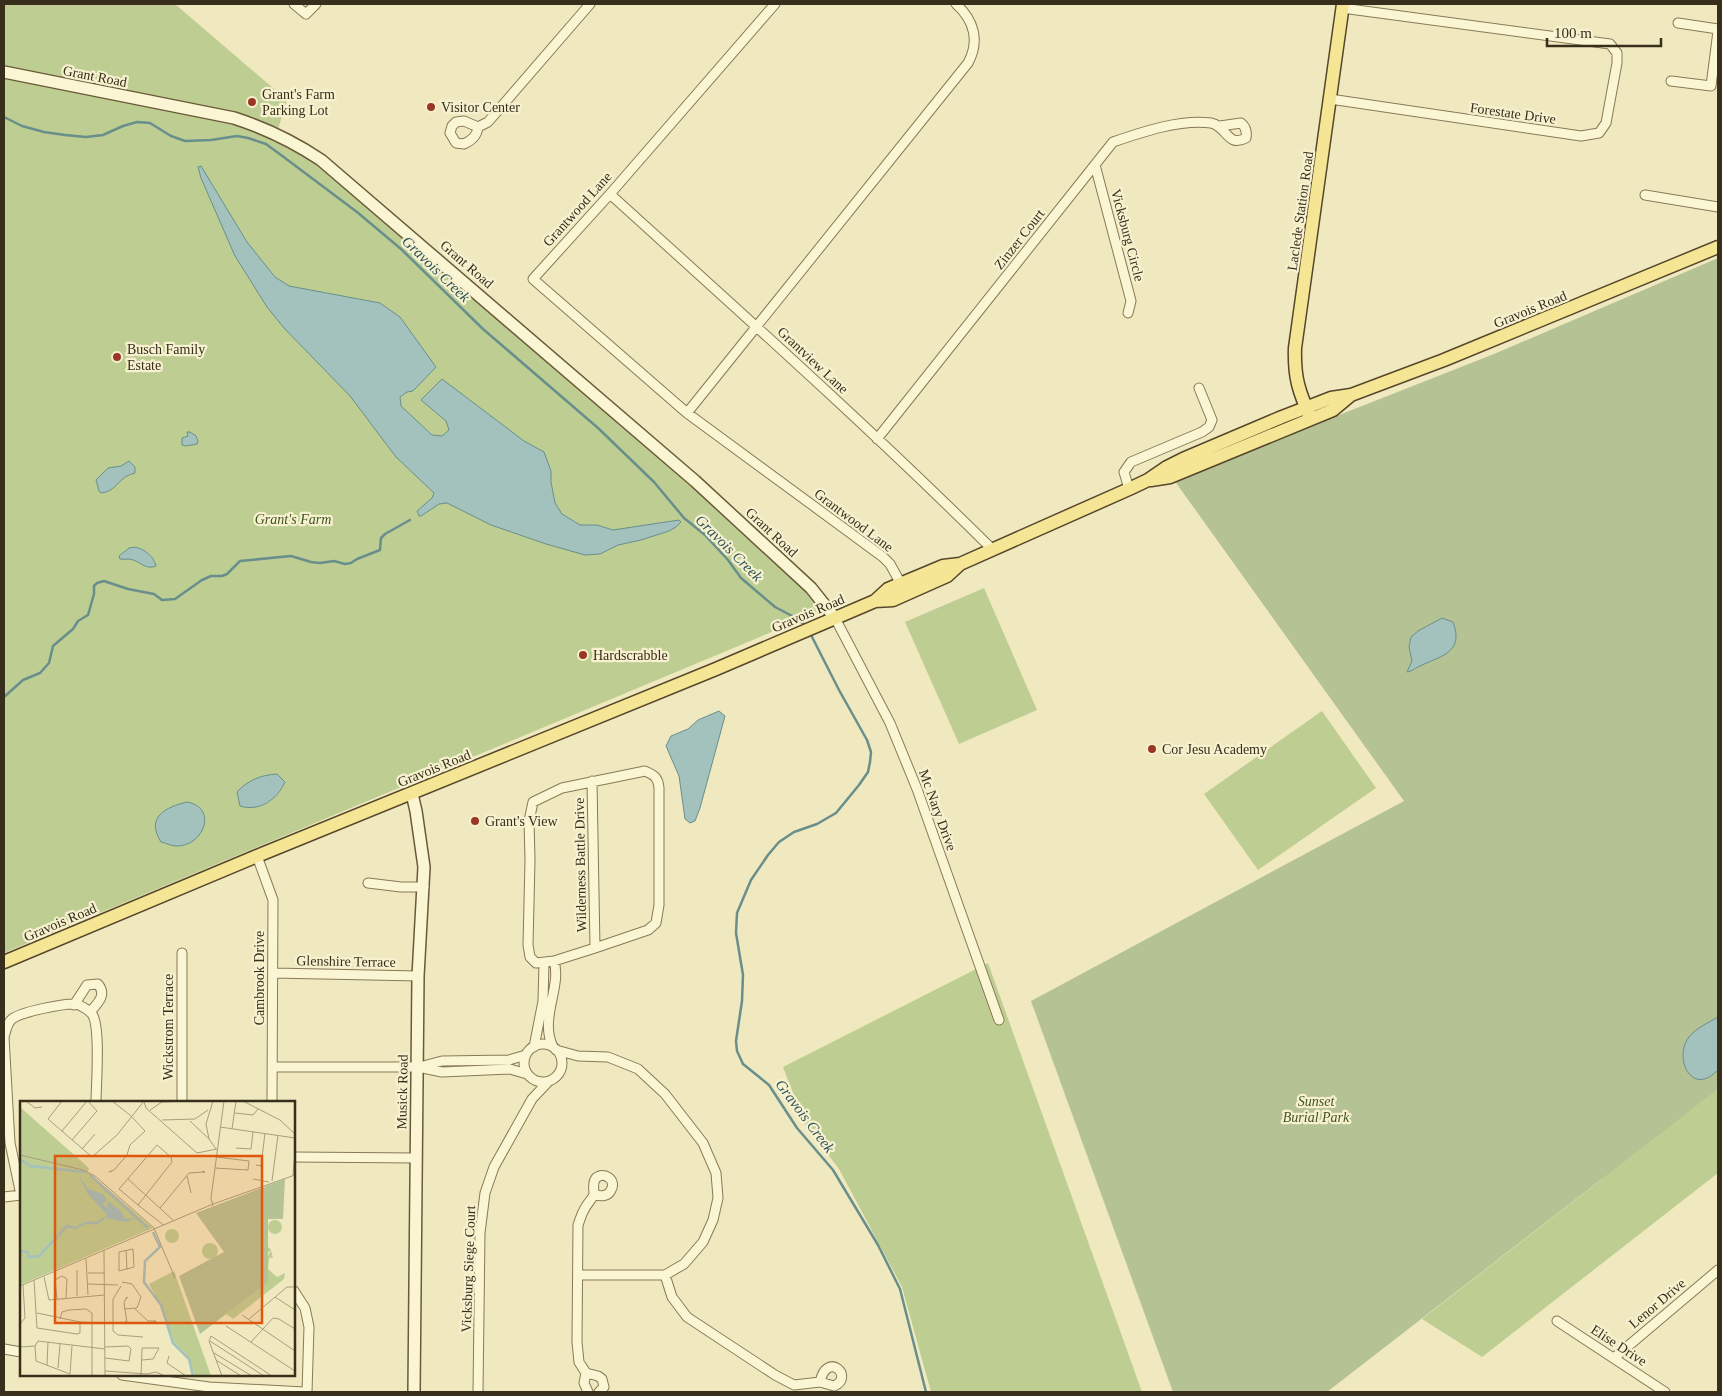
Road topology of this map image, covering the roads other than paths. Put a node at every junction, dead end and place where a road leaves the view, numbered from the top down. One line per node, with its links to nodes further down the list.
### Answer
1 (294, 4): 2 (street)
2 (316, 4)
3 (590, 4): 14 (street)
4 (775, 4): 16 (street, Grantwood Lane)
5 (956, 4): 21 (street)
6 (1343, 6): 12 (main road, Laclede Station Road); 12 (street, Forestate Drive)
7 (1678, 23): 8 (street)
8 (1718, 30): 11 (street)
9 (4, 72): 34 (street, Grant Road)
10 (1671, 81): 11 (street)
11 (1715, 86)
12 (1330, 100): 22 (main road, Laclede Station Road)
13 (1220, 126): 15 (street, Zinzer Court)
14 (478, 127)
15 (1095, 165): 20 (street, Vicksburg Circle); 27 (street, Zinzer Court)
16 (610, 194): 21 (street, Grantview Lane); 24 (street, Grantwood Lane)
17 (1645, 195): 18 (street)
18 (1718, 207)
19 (1718, 247): 25 (main road, Gravois Road)
20 (1128, 313)
21 (757, 327): 24 (street); 27 (street, Grantview Lane)
22 (1298, 386): 25 (main road, Laclede Station Road); 26 (main road)
23 (1199, 388): 29 (street)
24 (687, 413): 32 (street, Grantwood Lane)
25 (1308, 413): 26 (main road, Gravois Road); 28 (main road, Gravois Road)
26 (1287, 415): 28 (main road, Gravois Road)
27 (877, 438): 30 (street, Grantview Lane)
28 (1148, 480): 29 (main road, Gravois Road)
29 (1130, 489): 30 (main road, Gravois Road)
30 (993, 550): 31 (main road, Gravois Road)
31 (960, 564): 32 (main road, Gravois Road); 33 (main road, Gravois Road)
32 (901, 584): 33 (main road, Gravois Road)
33 (876, 601): 34 (main road, Gravois Road)
34 (835, 618): 36 (main road, Gravois Road); 48 (street, Mc Nary Drive)
35 (592, 782): 40 (street, Wilderness Battle Drive); 40 (street); 43 (street)
36 (412, 794): 37 (main road, Gravois Road); 39 (street, Musick Road)
37 (257, 856): 42 (main road, Gravois Road); 44 (street, Cambrook Drive)
38 (368, 883): 39 (street)
39 (424, 887): 45 (street, Musick Road)
40 (595, 948): 43 (street)
41 (182, 953): 60 (street, Wickstrom Terrace)
42 (4, 962)
43 (549, 962): 49 (street); 50 (street)
44 (273, 973): 45 (street, Glenshire Terrace); 53 (street, Cambrook Drive)
45 (418, 976): 54 (street, Musick Road)
46 (76, 1004): 47 (street); 47 (street); 64 (street)
47 (90, 1012): 59 (street)
48 (999, 1020)
49 (534, 1046): 50 (street); 51 (street)
50 (555, 1049): 52 (street); 55 (street)
51 (526, 1055): 54 (street); 56 (street)
52 (578, 1056): 55 (street); 70 (street)
53 (272, 1067): 54 (street); 61 (street, Cambrook Drive)
54 (418, 1067): 56 (street); 63 (street, Musick Road)
55 (562, 1068): 57 (street)
56 (528, 1076): 57 (street); 58 (street)
57 (548, 1082): 58 (street, Vicksburg Siege Court)
58 (532, 1099): 82 (street, Vicksburg Siege Court)
59 (96, 1101)
60 (182, 1101)
61 (272, 1101)
62 (295, 1157): 63 (street)
63 (416, 1158): 81 (street, Musick Road)
64 (20, 1190)
65 (20, 1195): 67 (street)
66 (594, 1195): 69 (street)
67 (4, 1197)
68 (1718, 1270): 75 (street, Lenor Drive)
69 (578, 1275): 70 (street); 76 (street)
70 (665, 1275): 78 (street)
71 (295, 1293): 80 (street)
72 (1557, 1321): 75 (street, Elise Drive)
73 (4, 1350): 74 (street)
74 (20, 1352)
75 (1614, 1358): 85 (street, Elise Drive)
76 (586, 1373): 83 (street); 84 (street)
77 (128, 1376): 79 (street)
78 (820, 1382)
79 (209, 1390): 80 (street)
80 (306, 1392)
81 (414, 1392)
82 (478, 1392)
83 (588, 1392)
84 (599, 1392)
85 (1665, 1392)

